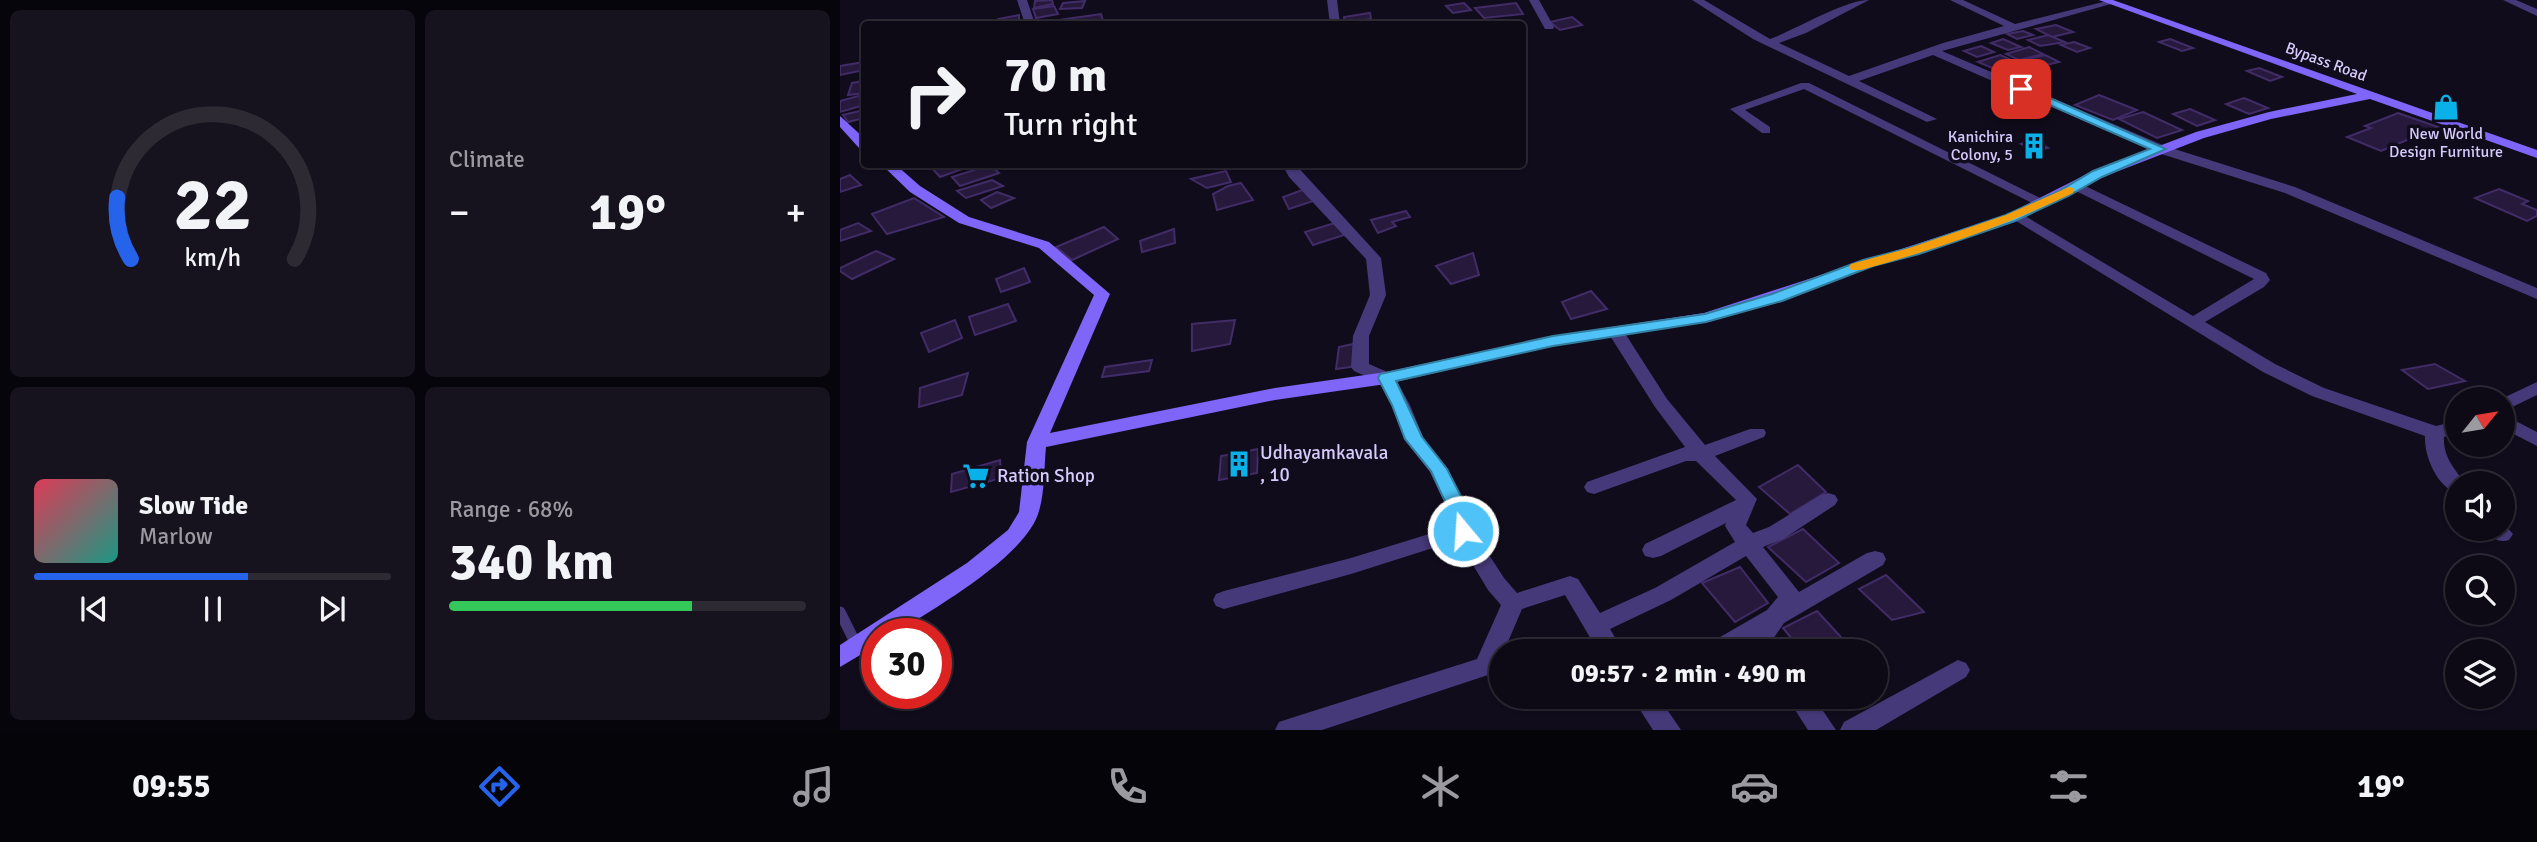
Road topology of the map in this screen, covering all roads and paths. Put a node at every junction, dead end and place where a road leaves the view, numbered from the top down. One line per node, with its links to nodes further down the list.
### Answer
1 (1022, 0): 10 (street)
2 (1332, 0): 11 (street)
3 (1534, 0): 12 (street)
4 (1697, 0): 14 (street)
5 (1864, 0): 14 (street)
6 (1955, 0): 13 (street)
7 (2508, 0): 9 (street)
8 (2106, 1): 13 (street); 17 (street, Bypass Road)
9 (2537, 13)
10 (1029, 21)
11 (1335, 21)
12 (1549, 27)
13 (2014, 27): 15 (street)
14 (1770, 43): 16 (street)
15 (1933, 51): 16 (street); 22 (street)
16 (1849, 80): 18 (street)
17 (2370, 95): 22 (street); 23 (street, Bypass Road)
18 (1931, 119)
19 (840, 120): 21 (street)
20 (1766, 130): 27 (street)
21 (861, 137)
22 (2160, 149): 26 (street); 29 (street)
23 (2537, 154)
24 (891, 168): 40 (street)
25 (1290, 168): 32 (street)
26 (2077, 186): 27 (street); 30 (street)
27 (2043, 203): 28 (street)
28 (2015, 216): 30 (street); 31 (street)
29 (2537, 294)
30 (2194, 322): 38 (street)
31 (1615, 331): 32 (street); 41 (street)
32 (1386, 378): 40 (street); 46 (street)
33 (2537, 388): 34 (street)
34 (2515, 399)
35 (2515, 427): 39 (street)
36 (2445, 430): 38 (street)
37 (1757, 433): 41 (street)
38 (2435, 433): 42 (street)
39 (2537, 440)
40 (1037, 442): 58 (street)
41 (1701, 454): 43 (street); 45 (street)
42 (2445, 471)
43 (1594, 487)
44 (1828, 500): 47 (street)
45 (1744, 505): 47 (street); 48 (street)
46 (1463, 531): 50 (street); 51 (street)
47 (1749, 543): 53 (street); 54 (street)
48 (1653, 550)
49 (1875, 559): 53 (street)
50 (1224, 600)
51 (1513, 603): 54 (street); 63 (street)
52 (840, 612): 58 (lane)
53 (1781, 612): 56 (street); 57 (street)
54 (1595, 626): 55 (street)
55 (1603, 639)
56 (1736, 639)
57 (1760, 639)
58 (857, 646): 59 (street)
59 (840, 657)
60 (1958, 670): 66 (street)
61 (1653, 709): 64 (street)
62 (1807, 709): 65 (street)
63 (1288, 730)
64 (1668, 730)
65 (1822, 730)
66 (1853, 730)

